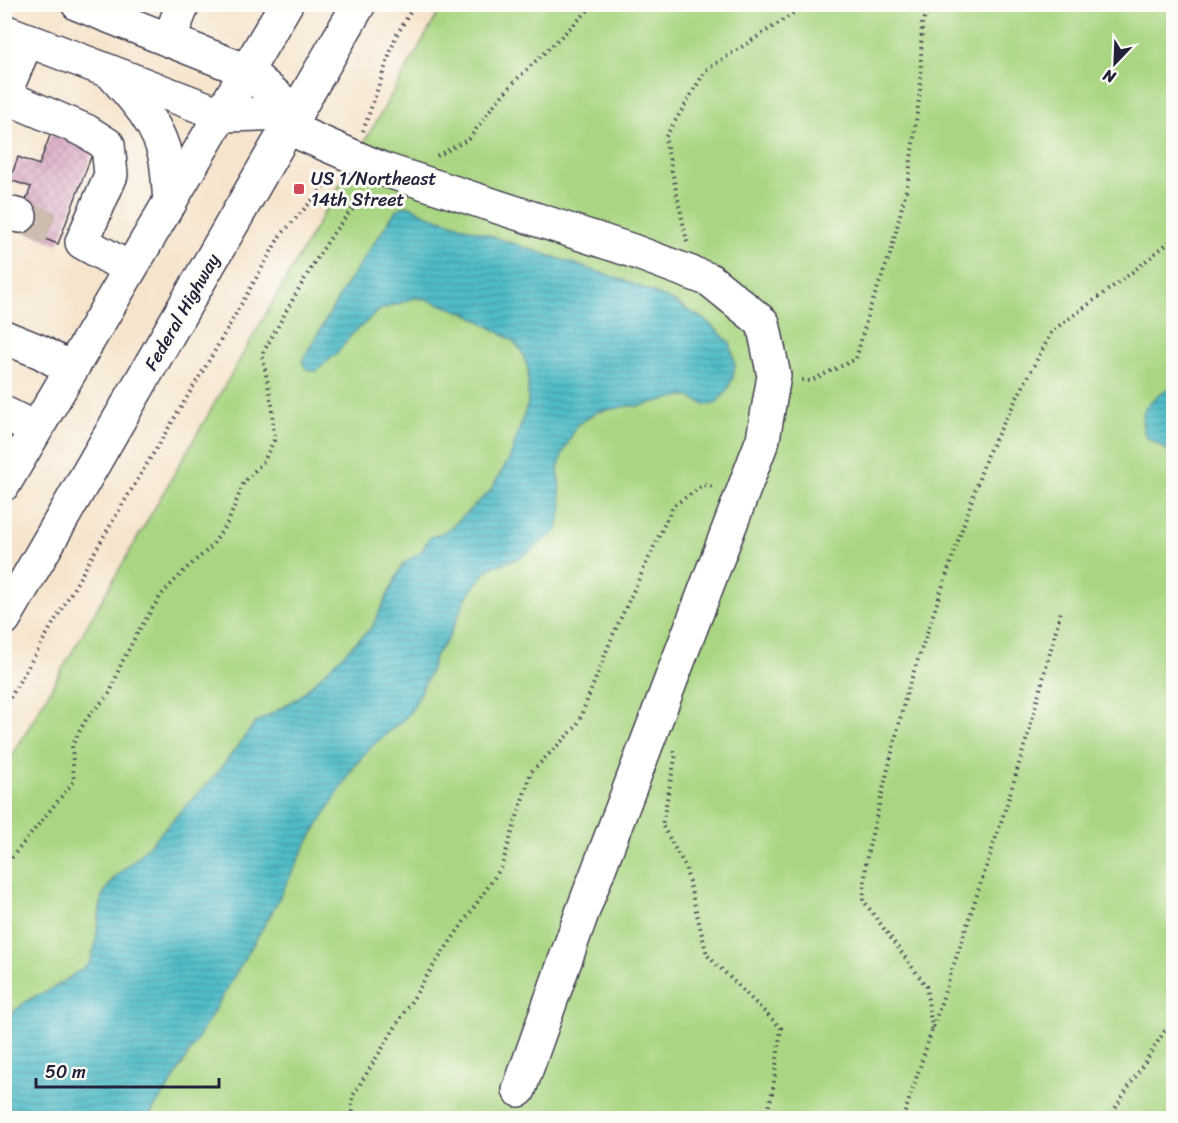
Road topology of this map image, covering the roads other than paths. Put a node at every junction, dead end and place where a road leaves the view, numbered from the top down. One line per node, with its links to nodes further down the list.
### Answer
1 (78, 4): 6 (main road)
2 (183, 4): 6 (main road)
3 (359, 4): 11 (main road, Federal Highway)
4 (284, 5): 8 (main road)
5 (16, 36): 7 (main road); 9 (main road)
6 (169, 40): 8 (main road)
7 (109, 71): 10 (main road); 12 (main road)
8 (247, 71): 10 (main road); 11 (main road)
9 (4, 95): 13 (main road)
10 (223, 115): 11 (main road); 12 (main road)
11 (292, 120): 19 (main road, Federal Highway); 20 (main road)
12 (170, 203): 13 (main road)
13 (130, 269): 15 (main road)
14 (4, 337): 15 (main road)
15 (71, 369): 17 (main road)
16 (4, 413): 17 (main road)
17 (36, 429): 18 (main road)
18 (4, 484)
19 (4, 619)
20 (519, 1090)

